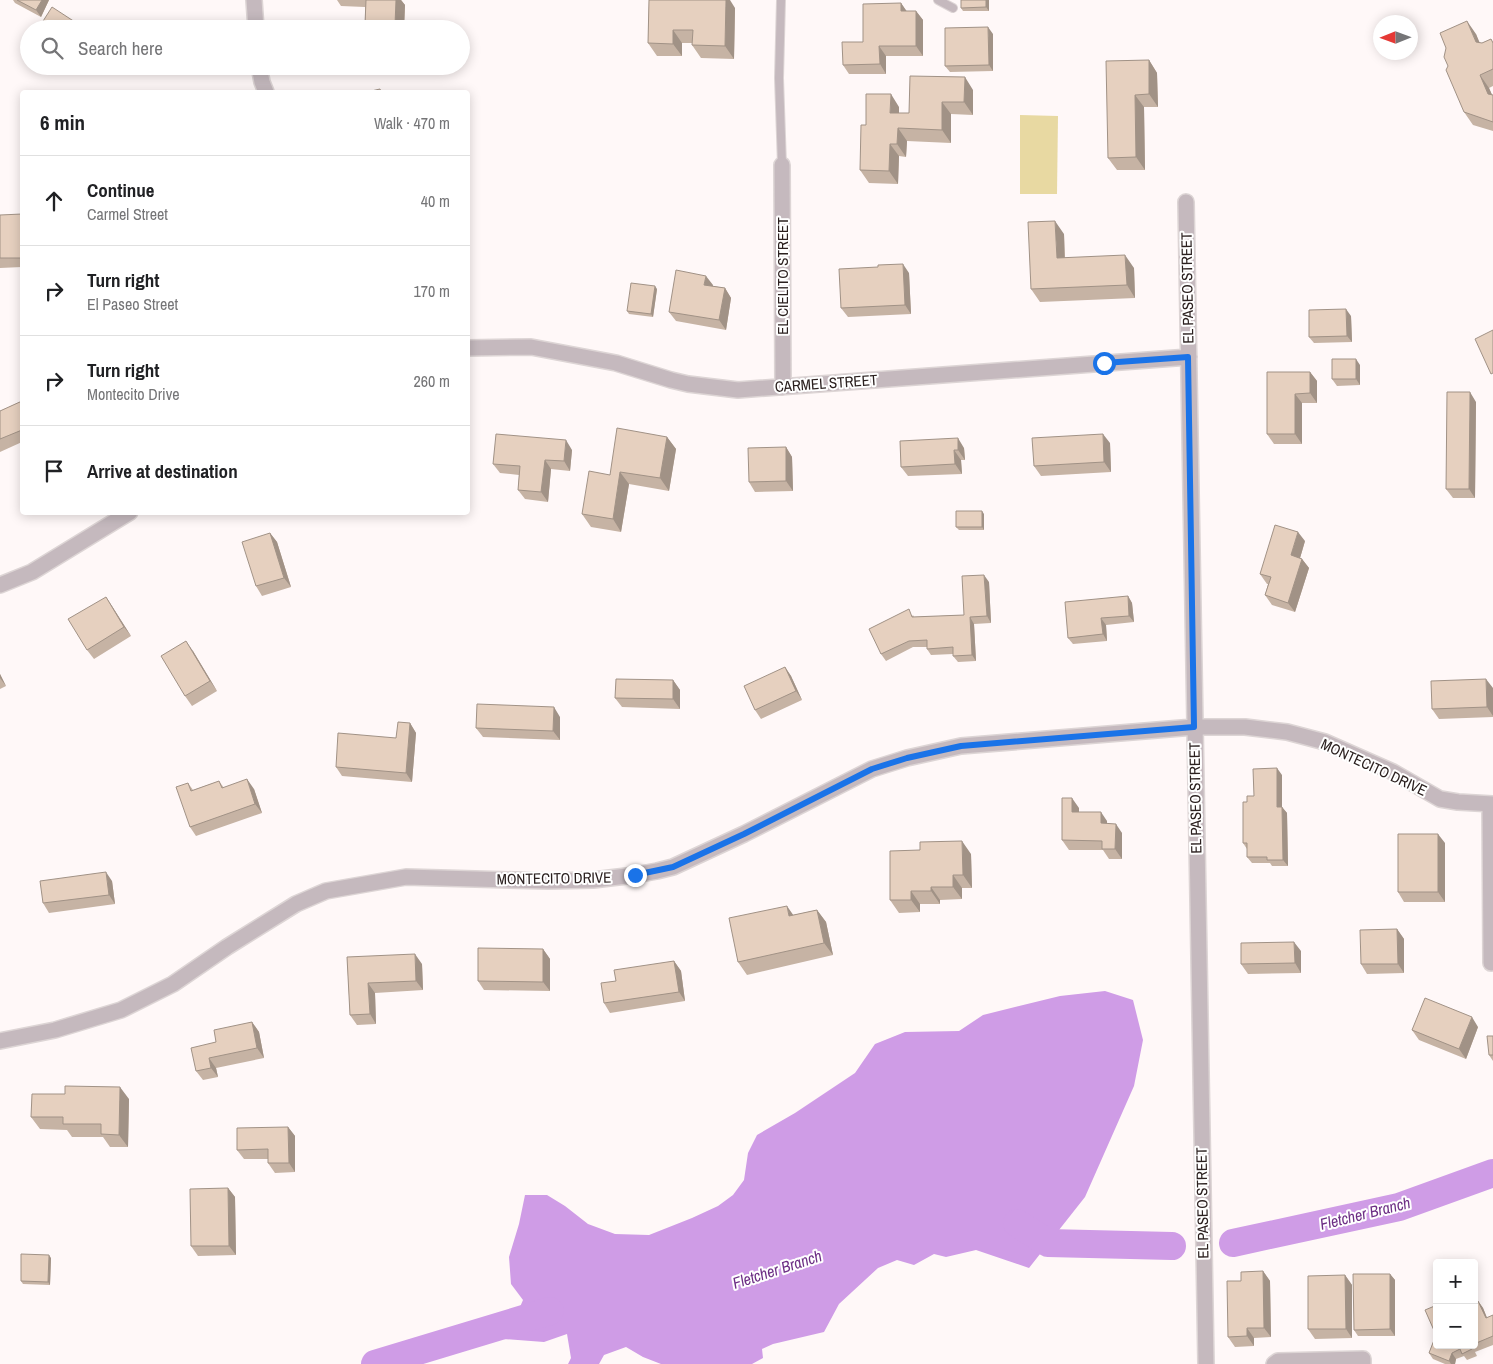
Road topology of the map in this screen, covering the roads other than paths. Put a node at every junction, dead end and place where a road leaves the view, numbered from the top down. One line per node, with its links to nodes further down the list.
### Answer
1 (254, 0): 5 (street)
2 (781, 0): 8 (lane)
3 (938, 0): 4 (lane)
4 (953, 8)
5 (255, 20)
6 (261, 75): 7 (street)
7 (265, 90)
8 (782, 165): 12 (street, EL CIELITO STREET)
9 (1186, 202): 11 (street, EL PASEO STREET)
10 (470, 348): 12 (street, CARMEL STREET)
11 (1188, 357): 12 (street, CARMEL STREET); 15 (street, EL PASEO STREET)
12 (783, 387)
13 (125, 515): 14 (street)
14 (0, 585)
15 (1194, 727): 16 (street, MONTECITO DRIVE); 18 (street, MONTECITO DRIVE); 19 (street, EL PASEO STREET)
16 (1492, 804): 17 (street)
17 (1490, 963)
18 (0, 1041)
19 (1206, 1364)
20 (1274, 1364): 21 (street)
21 (1363, 1364)

